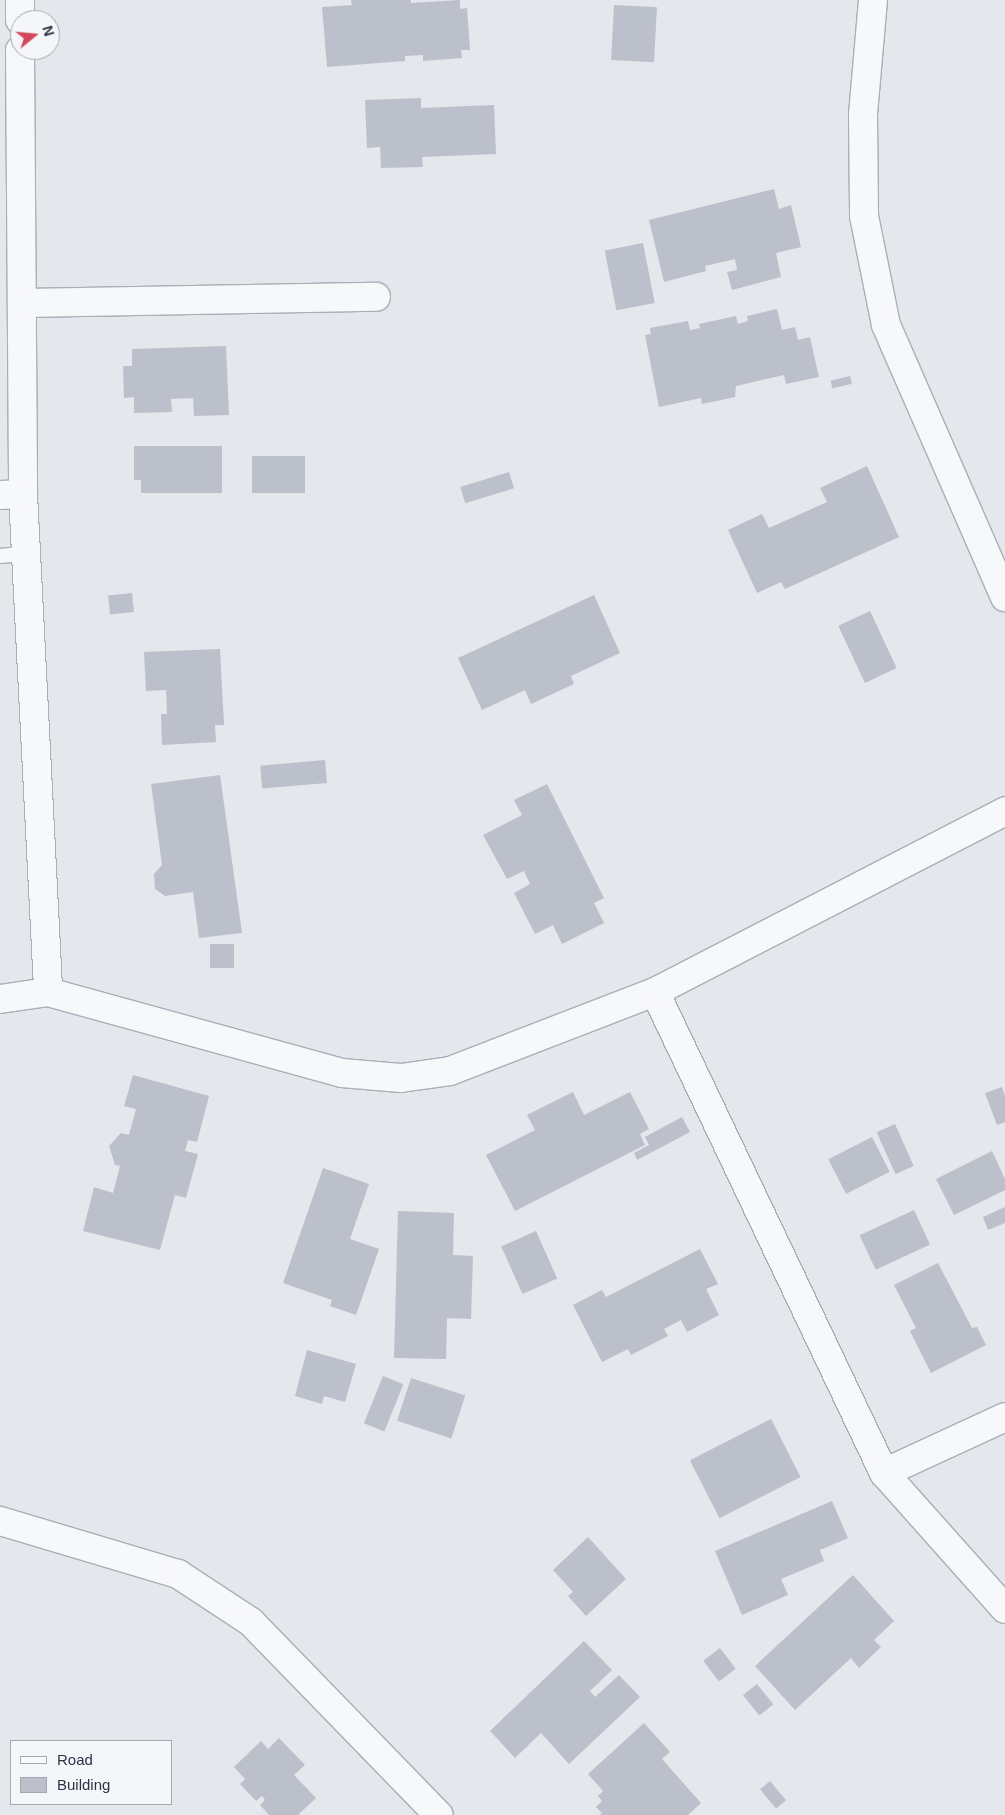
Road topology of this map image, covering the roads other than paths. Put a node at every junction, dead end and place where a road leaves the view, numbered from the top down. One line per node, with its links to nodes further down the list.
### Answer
1 (873, 0): 9 (street)
2 (19, 60): 3 (street)
3 (11, 112): 5 (street)
4 (376, 297): 5 (street)
5 (24, 303): 6 (street)
6 (12, 495): 7 (street)
7 (27, 553): 8 (lane); 11 (street)
8 (0, 556)
9 (1005, 597)
10 (1005, 811): 12 (street)
11 (48, 992): 12 (street); 13 (street)
12 (655, 992): 15 (street)
13 (0, 999)
14 (1005, 1417): 15 (street)
15 (884, 1473): 17 (street)
16 (0, 1521): 18 (street)
17 (1005, 1609)
18 (439, 1815)

